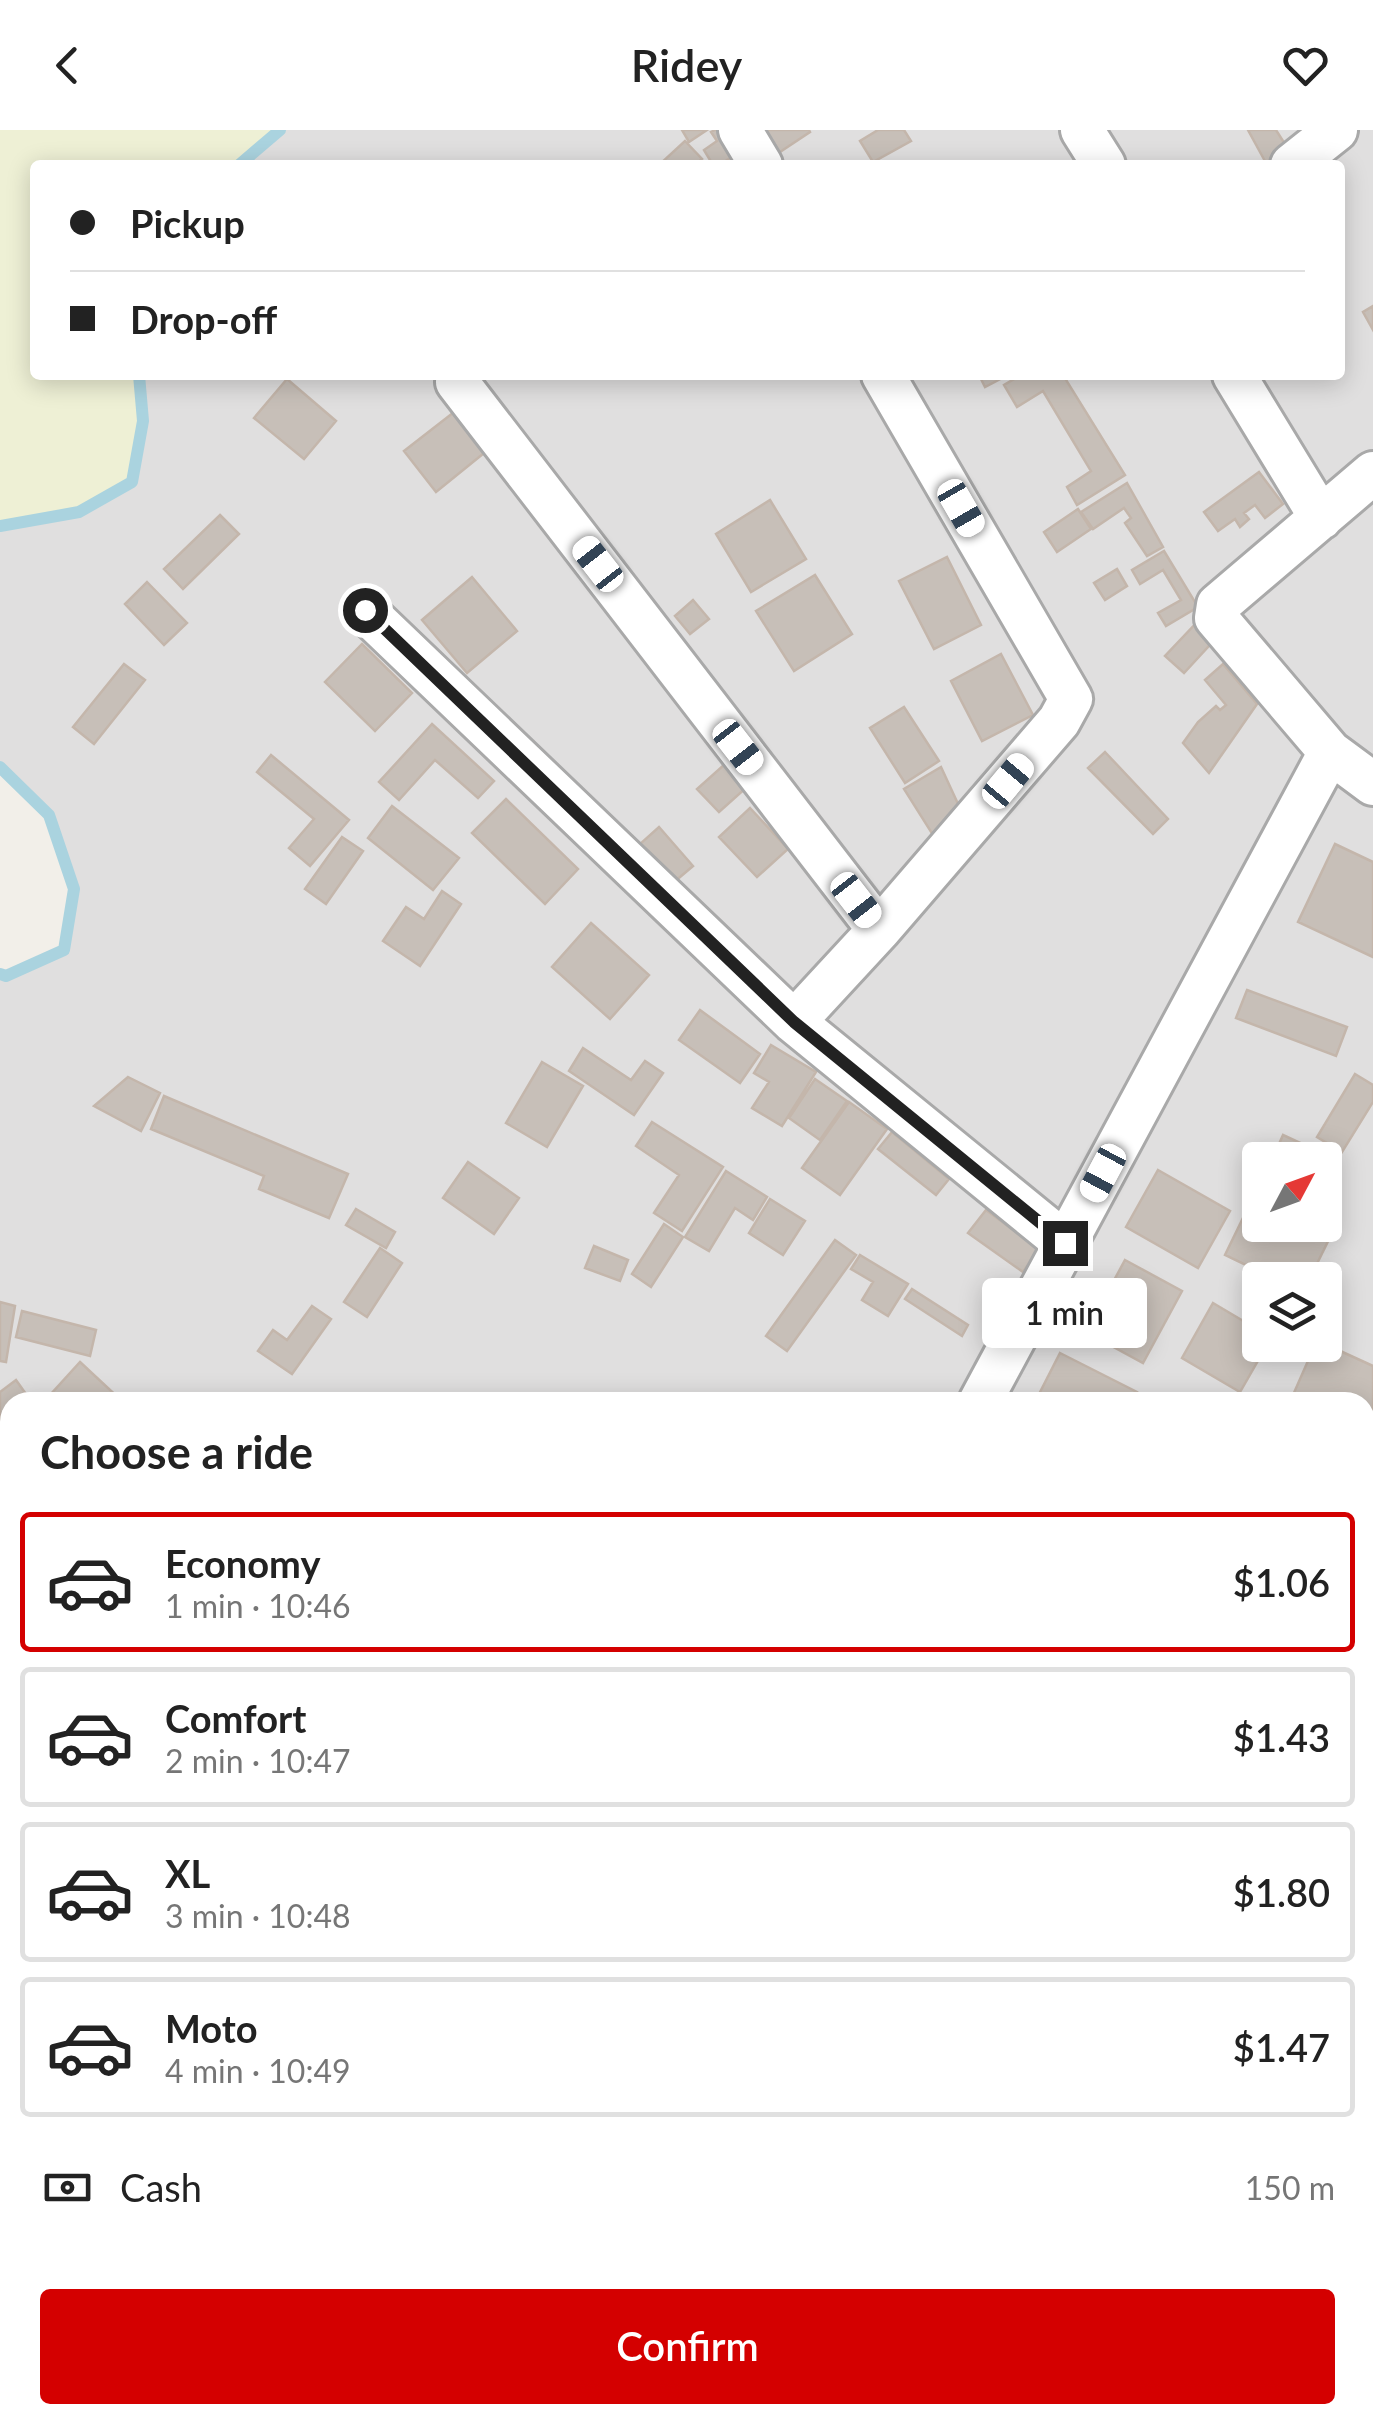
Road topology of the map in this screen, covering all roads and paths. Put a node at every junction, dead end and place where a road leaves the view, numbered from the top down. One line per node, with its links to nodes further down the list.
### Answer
1 (740, 130): 4 (street)
2 (1082, 130): 5 (street)
3 (1336, 130): 6 (street)
4 (758, 160)
5 (1101, 160)
6 (1298, 160)
7 (886, 380): 15 (street)
8 (1237, 380): 11 (street)
9 (457, 382): 15 (street)
10 (1373, 473): 11 (street)
11 (1321, 518): 13 (street)
12 (365, 610): 16 (street)
13 (1330, 752): 14 (street); 17 (street)
14 (1373, 784)
15 (880, 930): 16 (street)
16 (794, 1022): 17 (street)
17 (1065, 1243): 18 (street)
18 (985, 1392)

